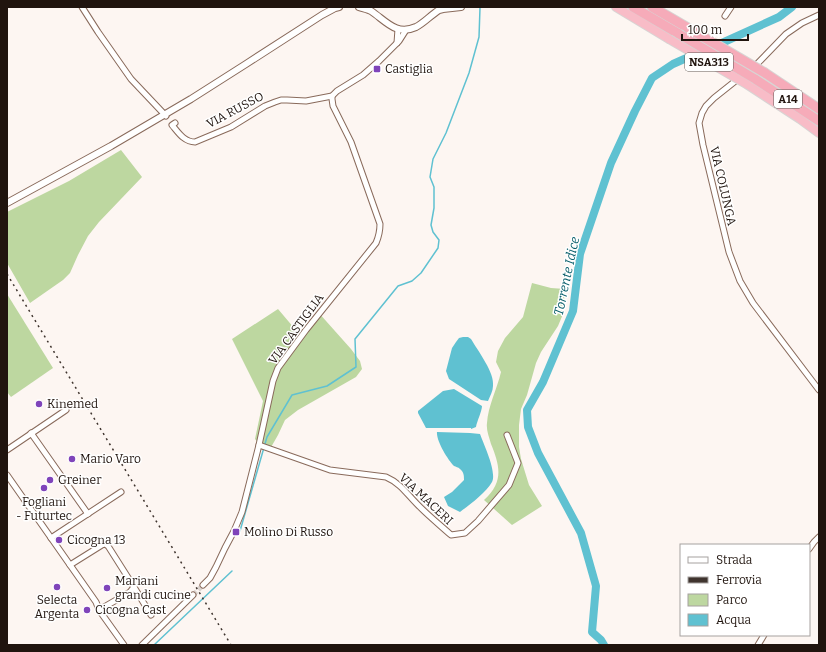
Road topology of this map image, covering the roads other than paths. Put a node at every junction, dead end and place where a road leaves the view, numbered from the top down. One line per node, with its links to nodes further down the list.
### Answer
1 (82, 7): 16 (street)
2 (339, 7): 16 (street)
3 (359, 7): 11 (street)
4 (460, 7): 12 (street, VIA RUSSO)
5 (616, 7): 19 (highway, NSA313, bridge)
6 (633, 7): 17 (highway, A14, bridge)
7 (652, 7): 15 (highway, A14, bridge)
8 (731, 7): 10 (street)
9 (819, 15): 21 (street, VIA COLUNGA)
10 (725, 16)
11 (398, 29): 12 (street); 13 (street)
12 (406, 30): 13 (street, VIA RUSSO)
13 (396, 44): 14 (street, VIA RUSSO)
14 (332, 96): 18 (street, VIA RUSSO); 25 (street, VIA CASTIGLIA)
15 (819, 109)
16 (165, 115): 20 (street)
17 (819, 121)
18 (175, 123)
19 (819, 133)
20 (7, 203)
21 (819, 390)
22 (66, 410): 23 (street)
23 (32, 433): 26 (street); 29 (street)
24 (508, 435): 25 (street, VIA MACERI)
25 (262, 446): 34 (street, VIA CASTIGLIA)
26 (7, 450)
27 (7, 475): 31 (street)
28 (121, 492): 29 (street)
29 (88, 514): 31 (street)
30 (819, 537): 32 (street)
31 (51, 538): 33 (street)
32 (810, 548)
33 (70, 565): 35 (street); 37 (street)
34 (203, 586)
35 (134, 587): 37 (street); 38 (street)
36 (193, 595): 41 (street)
37 (99, 610): 40 (street)
38 (151, 614)
39 (763, 636): 42 (street)
40 (124, 645)
41 (142, 645)
42 (758, 645)

